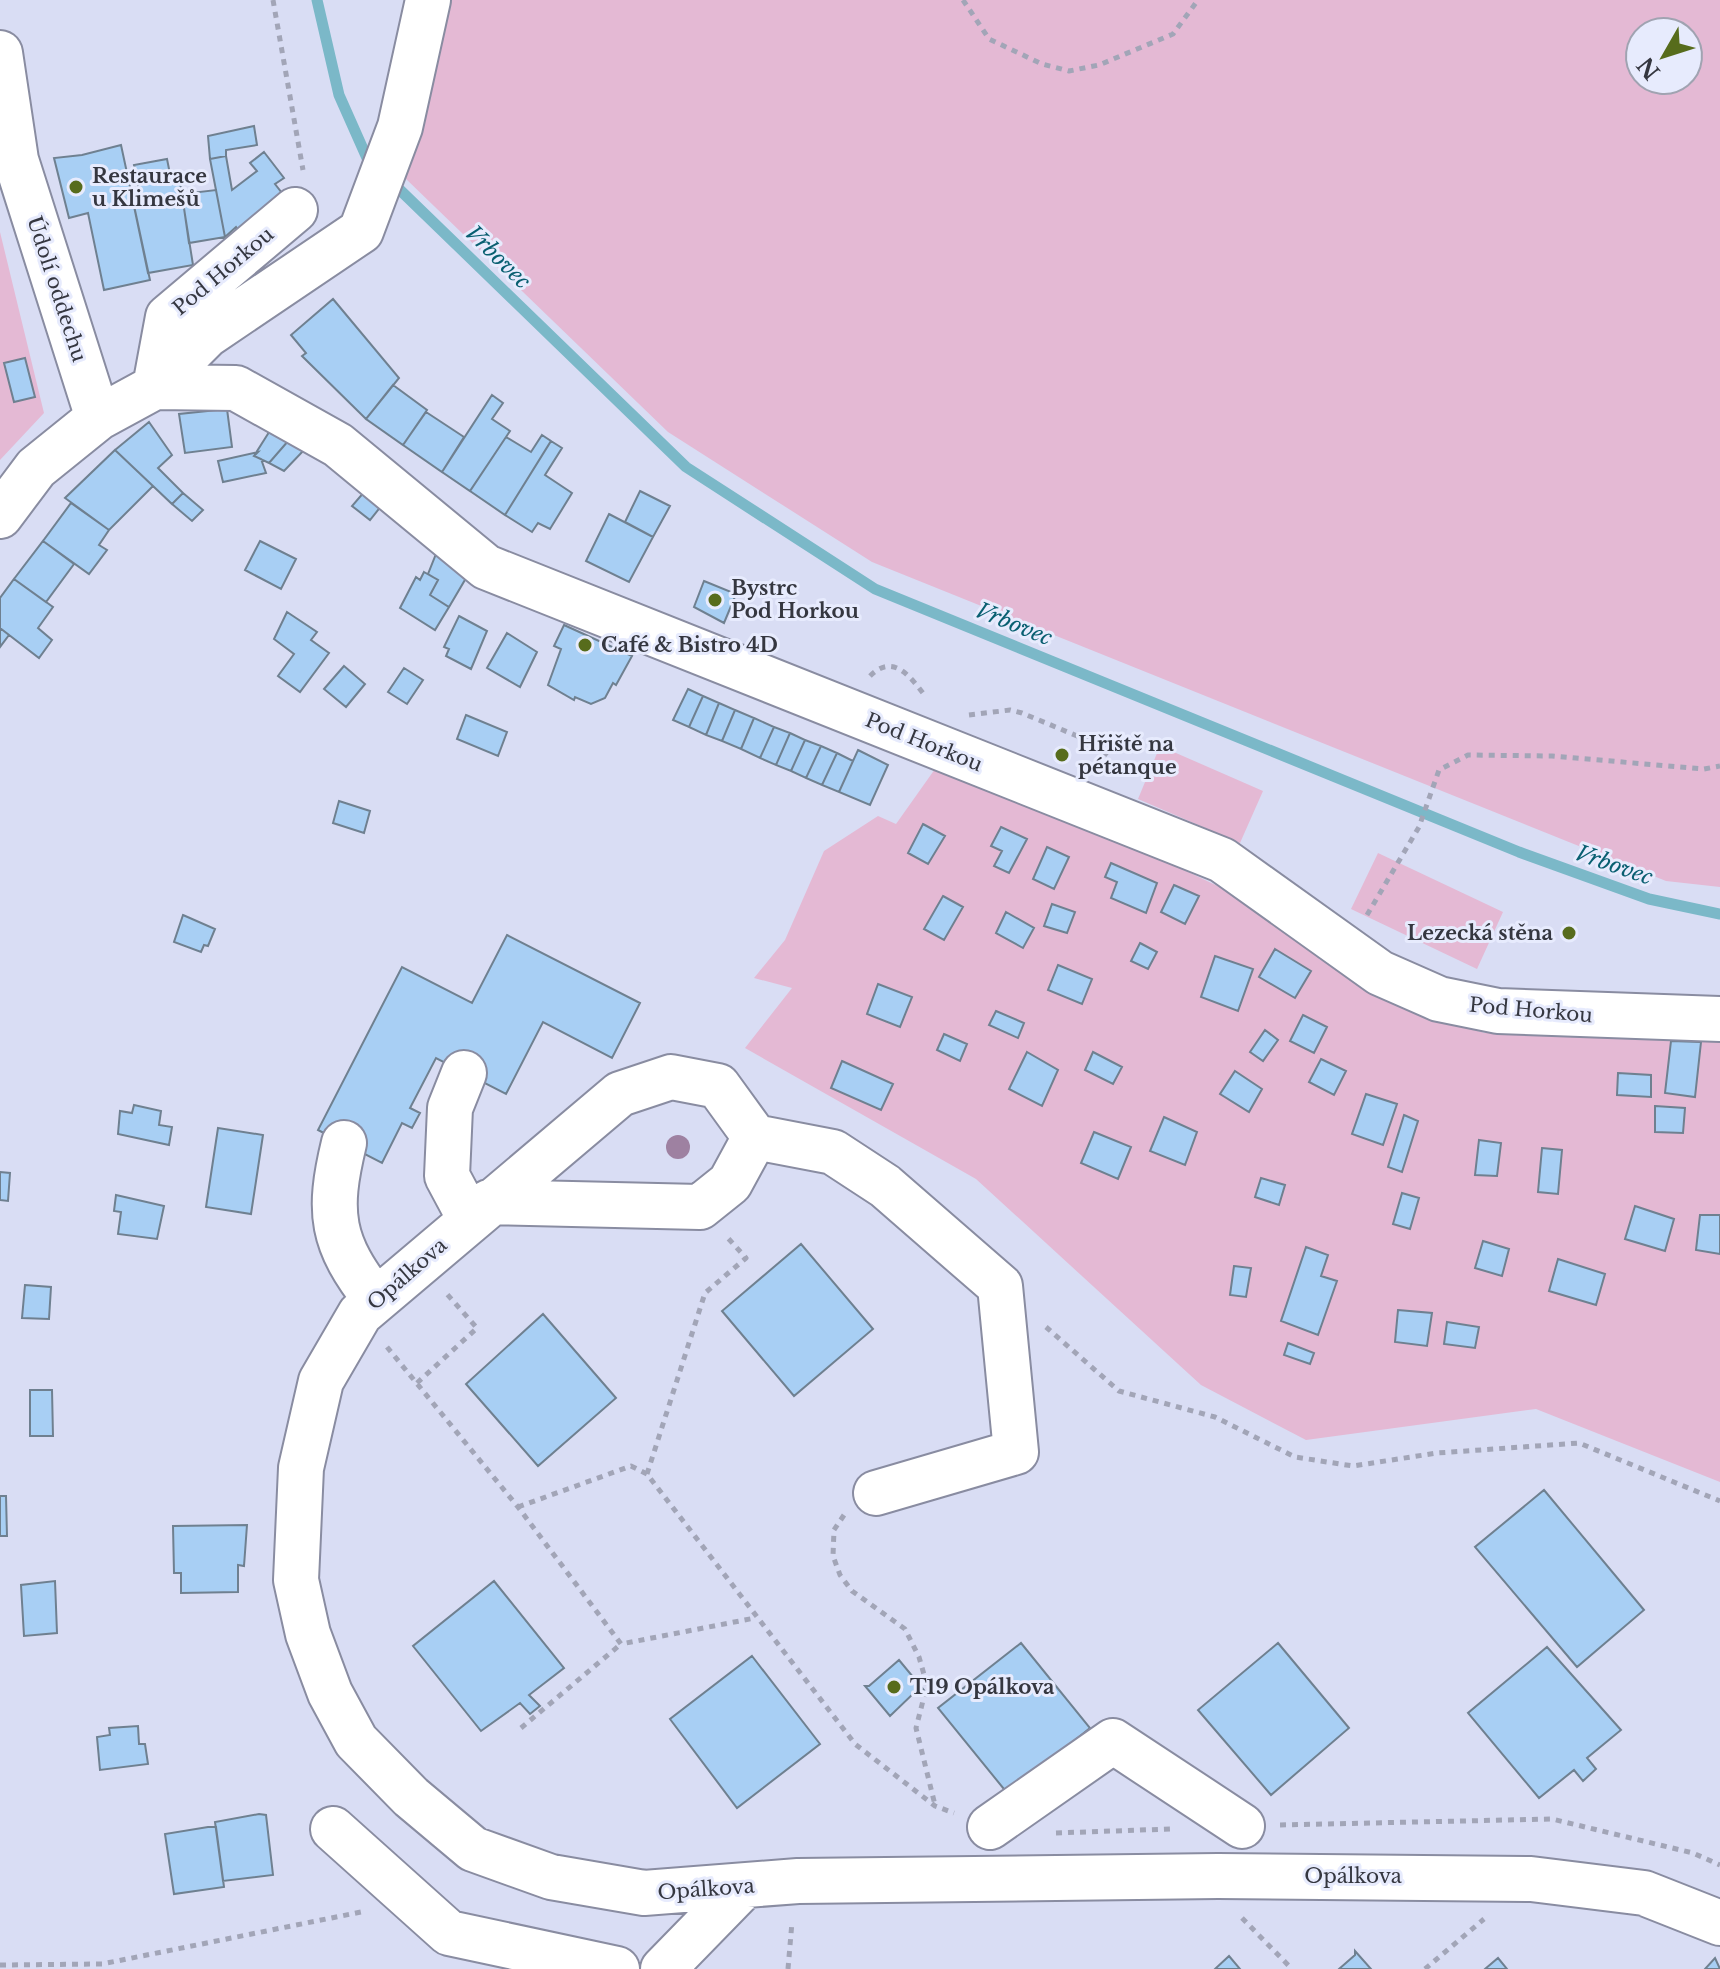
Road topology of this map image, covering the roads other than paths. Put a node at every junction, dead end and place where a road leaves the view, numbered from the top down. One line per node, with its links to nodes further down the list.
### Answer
1 (428, 0): 5 (street)
2 (0, 53): 3 (street, Údolí oddechu)
3 (8, 156): 6 (street, Údolí oddechu)
4 (295, 210): 5 (street, Pod Horkou)
5 (155, 387): 6 (street, Pod Horkou); 8 (street, Pod Horkou)
6 (98, 418): 7 (street, Pod Horkou)
7 (0, 516)
8 (1720, 1019)
9 (464, 1073): 12 (street)
10 (755, 1137): 12 (street); 12 (street, Opálkova); 14 (street)
11 (344, 1143): 13 (street)
12 (480, 1210): 13 (street, Opálkova)
13 (368, 1307): 18 (street, Opálkova)
14 (863, 1501)
15 (1242, 1826): 16 (street)
16 (990, 1827)
17 (333, 1829): 20 (street)
18 (742, 1888): 19 (street, Opálkova); 21 (street)
19 (1720, 1923)
20 (617, 1969)
21 (663, 1969)

